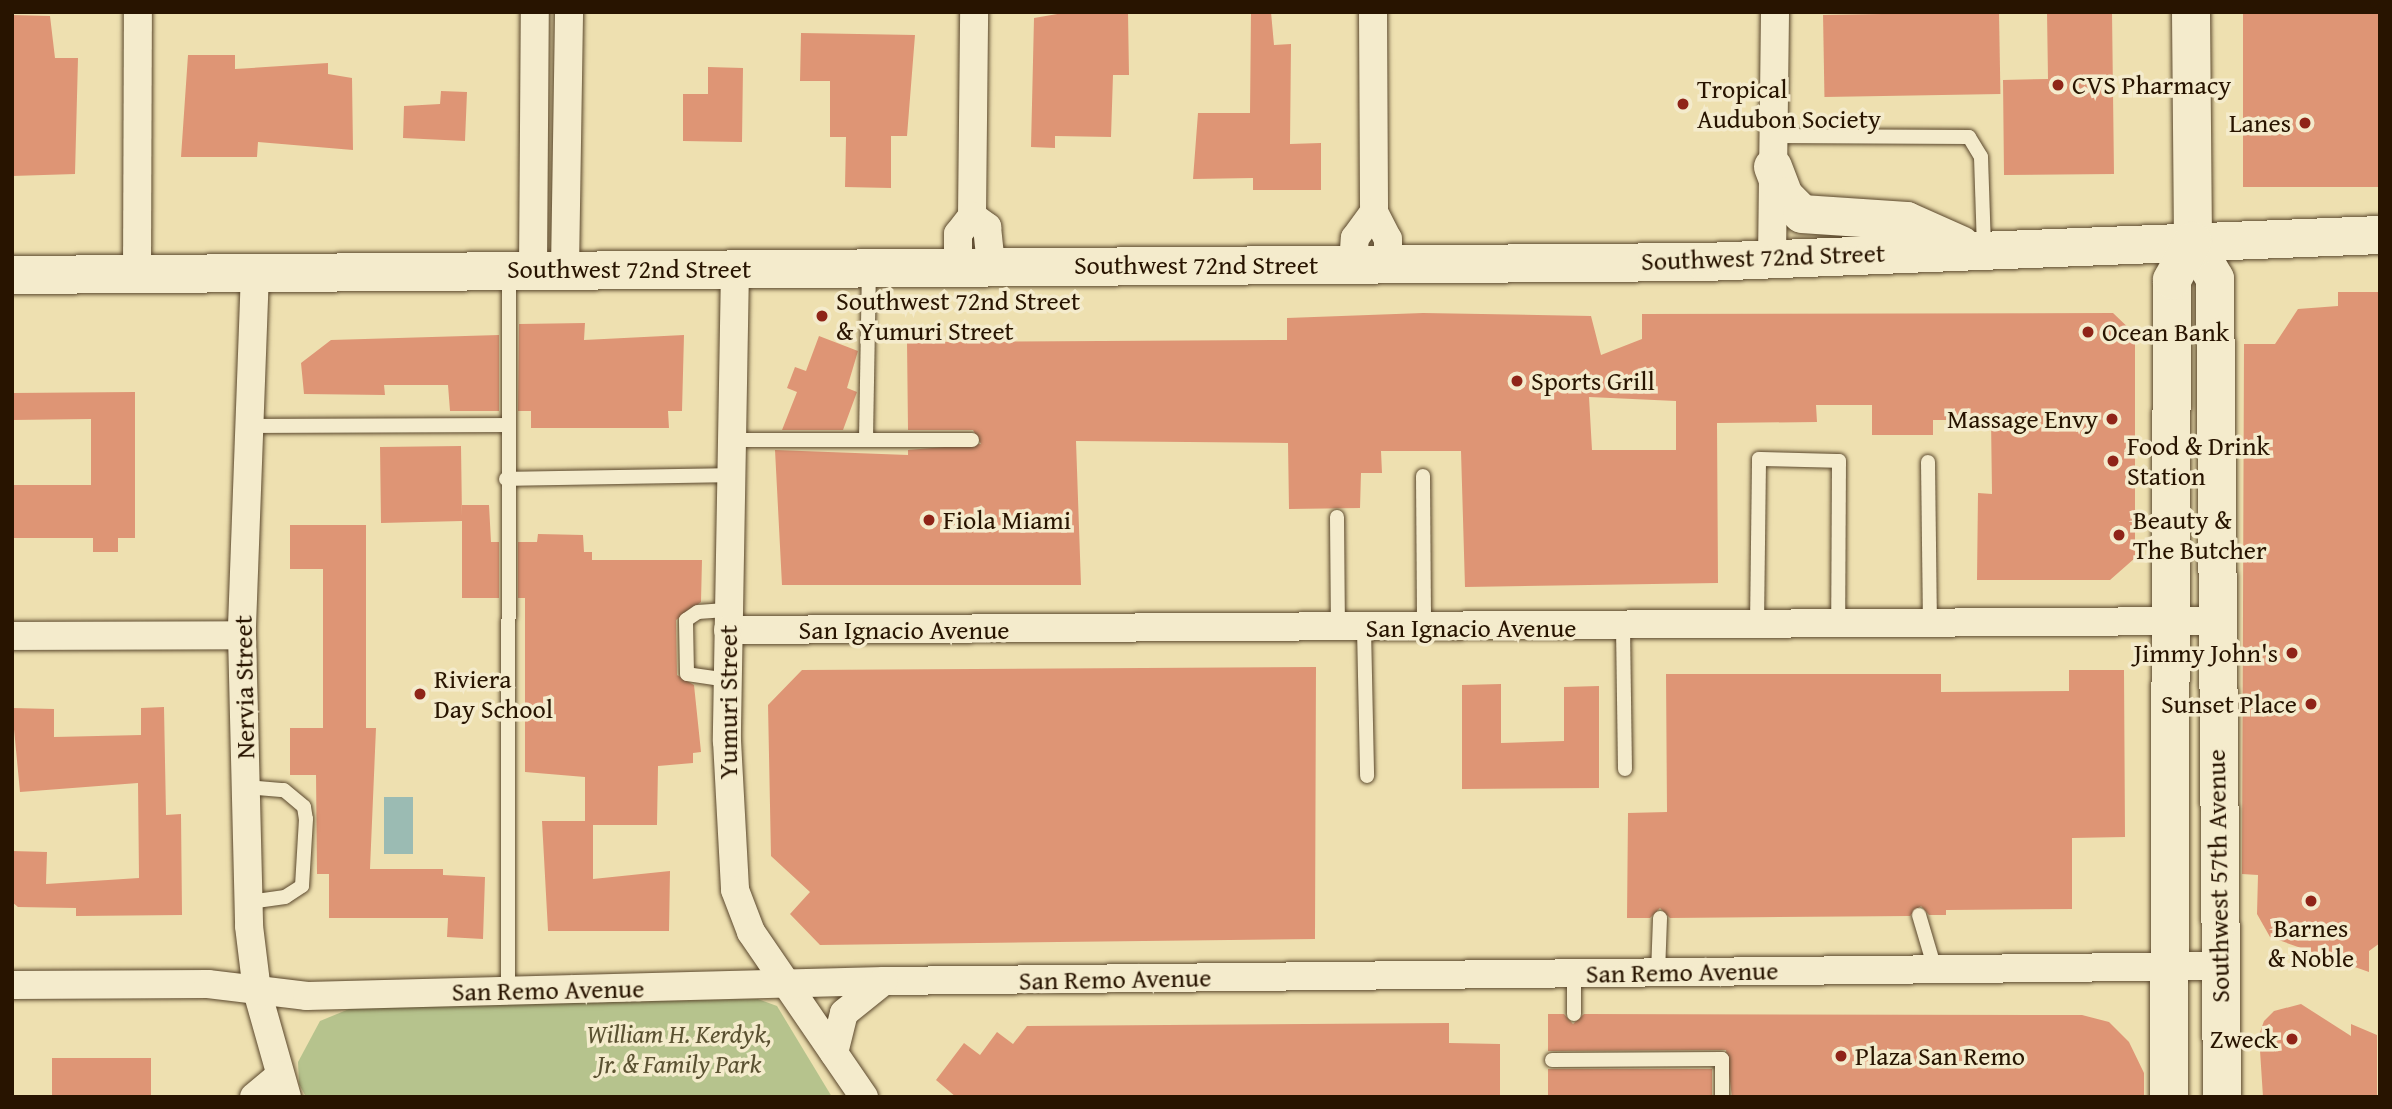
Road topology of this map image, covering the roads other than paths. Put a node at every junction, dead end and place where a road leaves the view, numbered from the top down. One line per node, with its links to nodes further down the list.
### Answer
1 (138, 12): 19 (street)
2 (535, 12): 17 (street)
3 (569, 12): 17 (street)
4 (974, 12): 14 (street)
5 (1374, 12): 13 (street)
6 (1775, 12): 8 (street)
7 (2190, 12): 10 (main road, Southwest 57th Avenue)
8 (1774, 151): 11 (main road); 11 (lane); 12 (street)
9 (2380, 235): 10 (main road, Southwest 72nd Street)
10 (2193, 241): 11 (main road, Southwest 72nd Street); 32 (main road, Southwest 57th Avenue); 33 (main road, Southwest 57th Avenue)
11 (1977, 248): 12 (main road, Southwest 72nd Street)
12 (1772, 259): 13 (main road, Southwest 72nd Street)
13 (1371, 264): 14 (main road, Southwest 72nd Street)
14 (974, 266): 15 (main road, Southwest 72nd Street)
15 (869, 267): 16 (main road, Southwest 72nd Street); 23 (lane)
16 (735, 269): 17 (main road, Southwest 72nd Street); 24 (street, Yumuri Street)
17 (536, 270): 18 (main road, Southwest 72nd Street); 21 (lane)
18 (255, 272): 19 (main road, Southwest 72nd Street); 22 (street, Nervia Street)
19 (137, 274): 20 (main road, Southwest 72nd Street)
20 (12, 275)
21 (507, 425): 22 (lane); 29 (lane)
22 (250, 426): 40 (street, Nervia Street)
23 (866, 439): 24 (lane); 25 (lane)
24 (732, 440): 27 (street, Yumuri Street)
25 (972, 440)
26 (1928, 462): 36 (lane)
27 (731, 475): 29 (lane); 31 (street, Yumuri Street)
28 (1423, 476): 39 (lane)
29 (506, 479): 57 (lane)
30 (1337, 517): 38 (lane)
31 (729, 620): 38 (street, San Ignacio Avenue); 42 (street, Yumuri Street); 42 (lane)
32 (2214, 621): 33 (street, San Ignacio Avenue); 50 (main road, Southwest 57th Avenue)
33 (2171, 622): 36 (street, San Ignacio Avenue); 49 (main road, Southwest 57th Avenue)
34 (1757, 625): 35 (street, San Ignacio Avenue); 35 (lane); 37 (street, San Ignacio Avenue)
35 (1838, 625): 36 (street, San Ignacio Avenue)
36 (1930, 625)
37 (1623, 627): 39 (street, San Ignacio Avenue); 43 (lane)
38 (1351, 628): 39 (street, San Ignacio Avenue); 44 (lane)
39 (1424, 628)
40 (242, 635): 41 (street); 45 (street, Nervia Street)
41 (12, 636)
42 (728, 680): 56 (street, Yumuri Street)
43 (1625, 769)
44 (1367, 776)
45 (246, 787): 46 (street, Nervia Street); 46 (lane)
46 (249, 902): 58 (street, Nervia Street)
47 (1919, 915): 51 (lane)
48 (1660, 918): 52 (lane)
49 (2169, 966): 50 (street, San Remo Avenue); 51 (street, San Remo Avenue); 66 (main road, Southwest 57th Avenue)
50 (2219, 966): 67 (main road, Southwest 57th Avenue)
51 (1935, 969): 52 (street, San Remo Avenue)
52 (1658, 973): 53 (street, San Remo Avenue)
53 (1574, 974): 54 (street, San Remo Avenue); 59 (lane)
54 (884, 981): 56 (street, San Remo Avenue); 60 (street)
55 (12, 985): 58 (street, San Remo Avenue)
56 (789, 986): 57 (street, San Remo Avenue); 60 (street, Yumuri Street)
57 (508, 989): 58 (street, San Remo Avenue)
58 (257, 991): 62 (street, Nervia Street)
59 (1574, 1014)
60 (834, 1053): 64 (street, Yumuri Street)
61 (1552, 1060): 65 (lane, bridge)
62 (284, 1086): 63 (street)
63 (254, 1097)
64 (864, 1097)
65 (1722, 1097)
66 (2169, 1097)
67 (2222, 1097)

